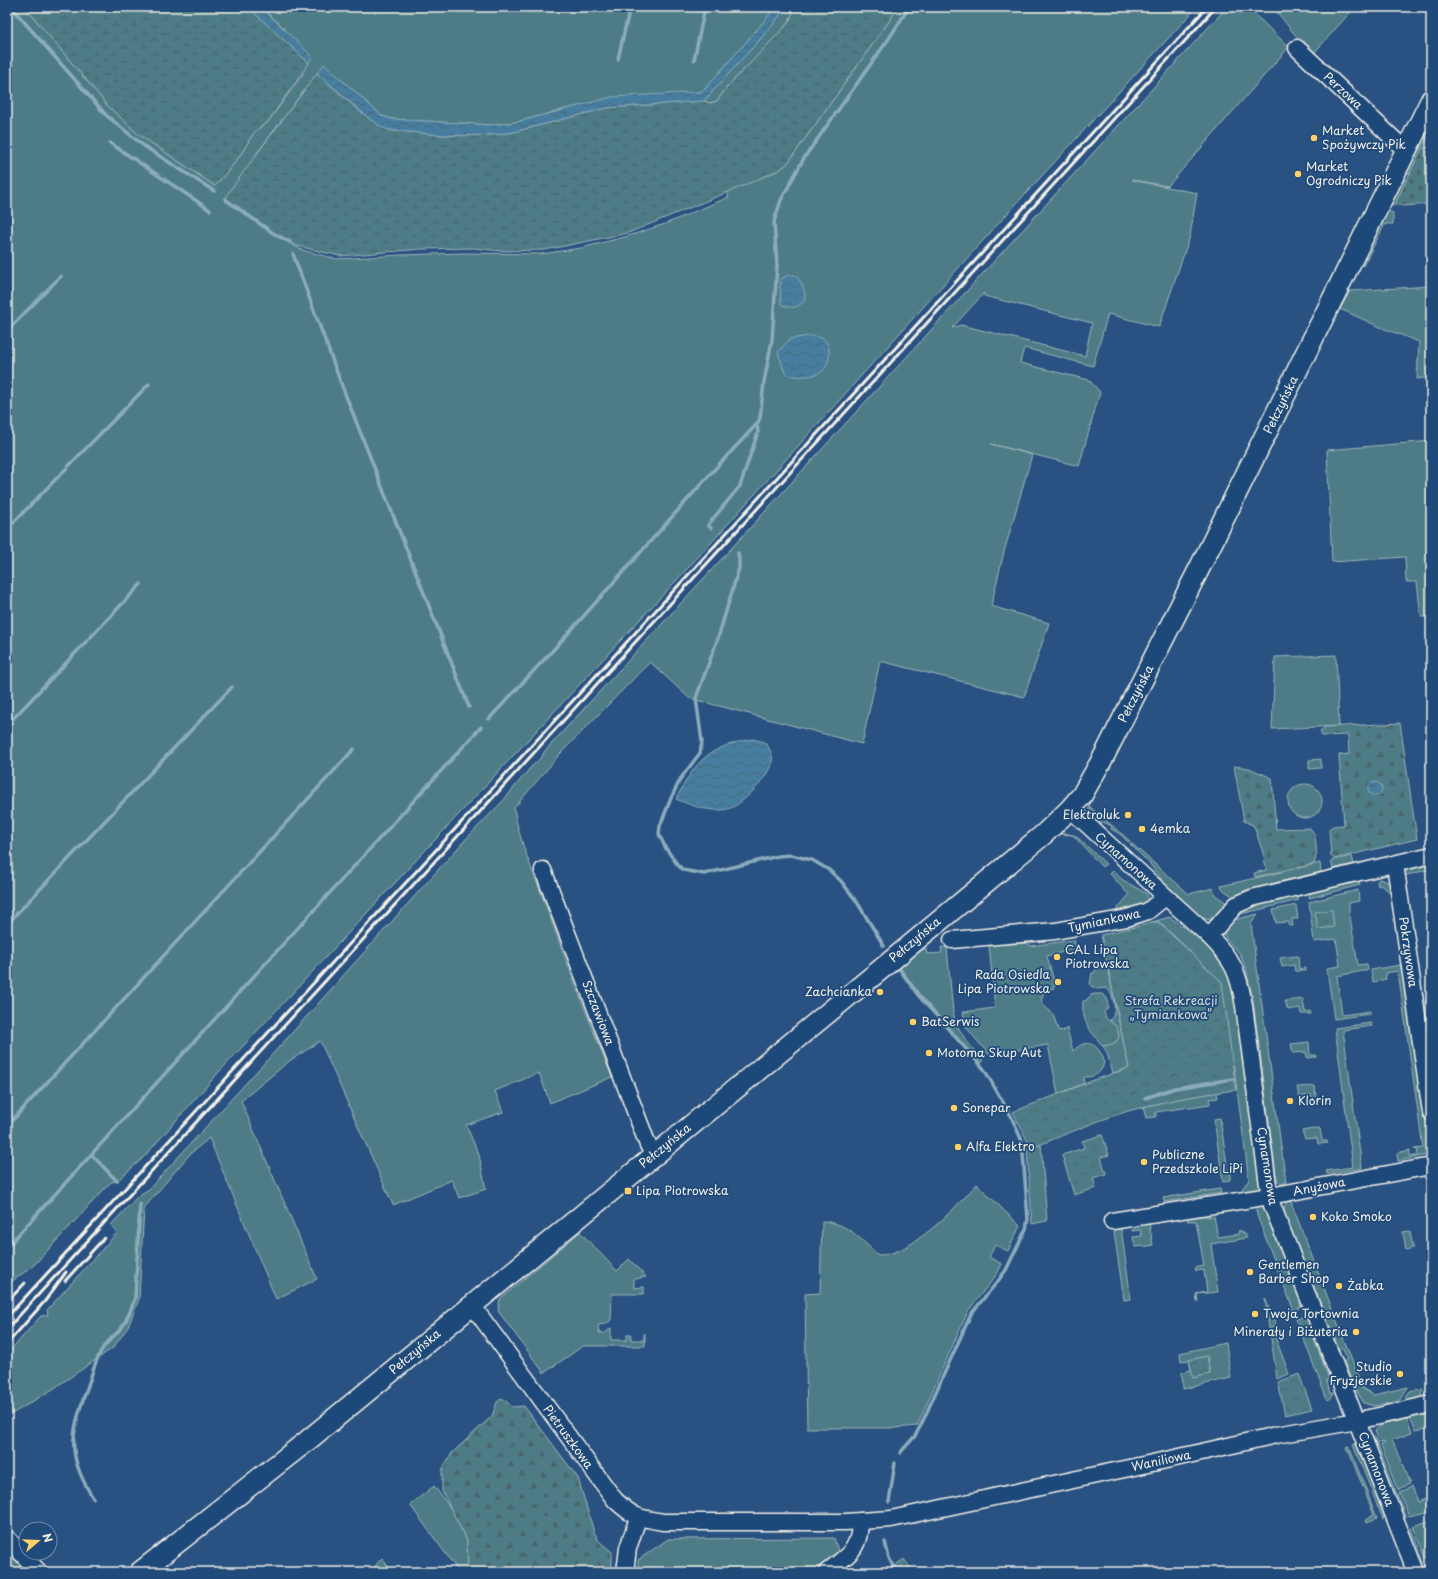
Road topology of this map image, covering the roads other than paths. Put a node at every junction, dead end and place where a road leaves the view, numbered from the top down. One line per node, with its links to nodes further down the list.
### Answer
1 (1297, 48): 3 (street, Perzowa)
2 (1431, 100): 3 (main road, Pełczyńska)
3 (1408, 148): 4 (main road, Pełczyńska)
4 (1070, 810): 8 (street, Cynamonowa); 12 (main road, Pełczyńska)
5 (1431, 855): 6 (street)
6 (1395, 864): 9 (street); 11 (street, Pokrzywowa)
7 (543, 870): 12 (street, Szczawiowa)
8 (1165, 897): 9 (street); 10 (street, Tymiankowa)
9 (1209, 936): 14 (street, Cynamonowa)
10 (952, 940)
11 (1431, 1112)
12 (654, 1155): 16 (main road, Pełczyńska)
13 (1431, 1166): 14 (street, Anyżowa)
14 (1270, 1196): 15 (street, Anyżowa); 18 (street, Cynamonowa)
15 (1112, 1221)
16 (472, 1305): 19 (street, Pietruszkowa); 22 (main road, Pełczyńska)
17 (1431, 1404): 18 (street, Waniliowa)
18 (1357, 1421): 20 (street, Waniliowa); 26 (street, Cynamonowa)
19 (638, 1518): 20 (street, Waniliowa); 24 (street)
20 (860, 1521): 25 (street)
21 (7, 1538): 23 (street)
22 (148, 1570)
23 (38, 1572)
24 (625, 1572)
25 (827, 1572)
26 (1416, 1572)

